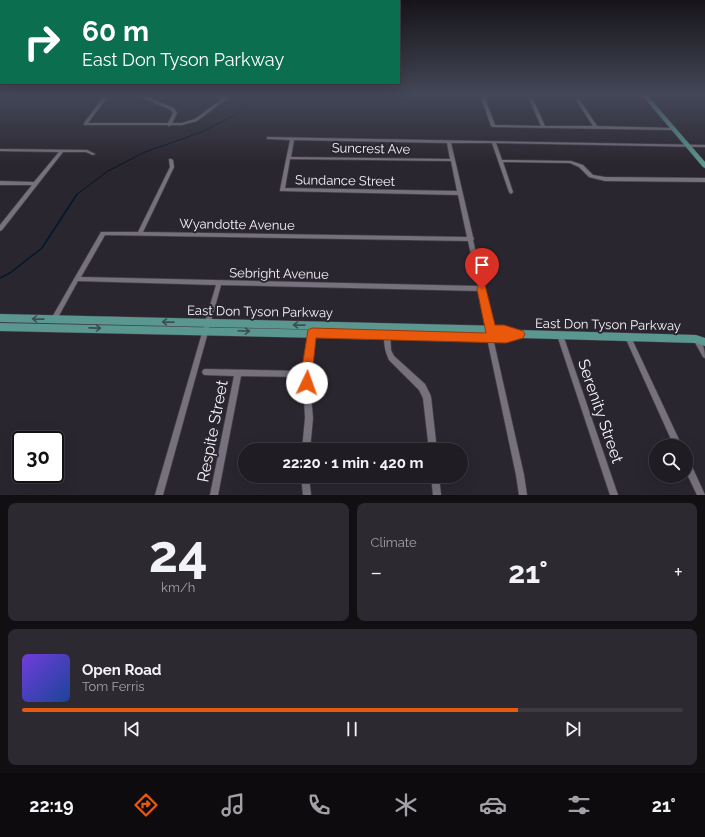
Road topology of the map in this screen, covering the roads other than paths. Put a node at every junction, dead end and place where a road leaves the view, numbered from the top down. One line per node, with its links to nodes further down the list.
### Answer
1 (89, 118): 8 (street)
2 (173, 118): 8 (street)
3 (199, 118): 8 (street)
4 (490, 118): 9 (street)
5 (540, 118): 9 (street)
6 (590, 118): 10 (street)
7 (664, 118): 11 (main road)
8 (169, 125)
9 (544, 127): 10 (street)
10 (596, 128): 11 (street)
11 (673, 129): 16 (main road)
12 (269, 138): 13 (street)
13 (292, 139): 14 (street); 21 (street, Sundance Street)
14 (449, 142): 15 (street); 23 (street)
15 (494, 143): 16 (street); 24 (street)
16 (687, 145): 17 (street); 25 (main road)
17 (705, 146)
18 (0, 150): 19 (street)
19 (62, 151): 20 (street); 28 (street)
20 (93, 154)
21 (289, 158): 23 (street, Suncrest Ave); 30 (street, Sundance Street)
22 (171, 160): 33 (street)
23 (453, 160): 30 (street)
24 (500, 161): 26 (street); 29 (street)
25 (705, 166)
26 (705, 180)
27 (0, 184): 28 (street)
28 (36, 184): 31 (street)
29 (511, 192)
30 (460, 193): 34 (street)
31 (2, 223): 32 (street)
32 (0, 229)
33 (139, 234): 34 (street, Wyandotte Avenue); 35 (street, Wyandotte Avenue)
34 (471, 240): 37 (street)
35 (77, 279): 36 (street, Sebright Avenue); 39 (street, Wyandotte Avenue)
36 (219, 283): 37 (street, Sebright Avenue); 40 (street)
37 (482, 289): 44 (street)
38 (0, 318): 39 (main road, East Don Tyson Parkway, one-way to 38)
39 (54, 319): 40 (main road, East Don Tyson Parkway, one-way to 39)
40 (206, 326): 41 (main road, East Don Tyson Parkway, one-way to 40); 42 (main road, East Don Tyson Parkway, one-way to 40); 43 (main road, East Don Tyson Parkway, one-way to 43); 60 (street)
41 (0, 327)
42 (386, 331): 43 (main road, East Don Tyson Parkway); 44 (main road, East Don Tyson Parkway); 56 (street)
43 (312, 333): 53 (street)
44 (490, 334): 45 (main road, East Don Tyson Parkway); 64 (street)
45 (560, 335): 47 (main road, East Don Tyson Parkway); 65 (street, Serenity Street)
46 (705, 335): 48 (main road, East Don Tyson Parkway)
47 (628, 337): 48 (main road, East Don Tyson Parkway); 54 (street)
48 (696, 339): 49 (main road, East Don Tyson Parkway); 50 (street)
49 (705, 342)
50 (705, 355)
51 (204, 372): 52 (street)
52 (238, 372): 53 (street); 61 (street, Respite Street)
53 (306, 374): 55 (street)
54 (675, 439)
55 (307, 443)
56 (432, 443)
57 (693, 478): 66 (street)
58 (306, 483): 62 (street)
59 (436, 483): 63 (street)
60 (159, 495)
61 (214, 495)
62 (307, 495)
63 (437, 495)
64 (523, 495)
65 (614, 495)
66 (701, 495)

